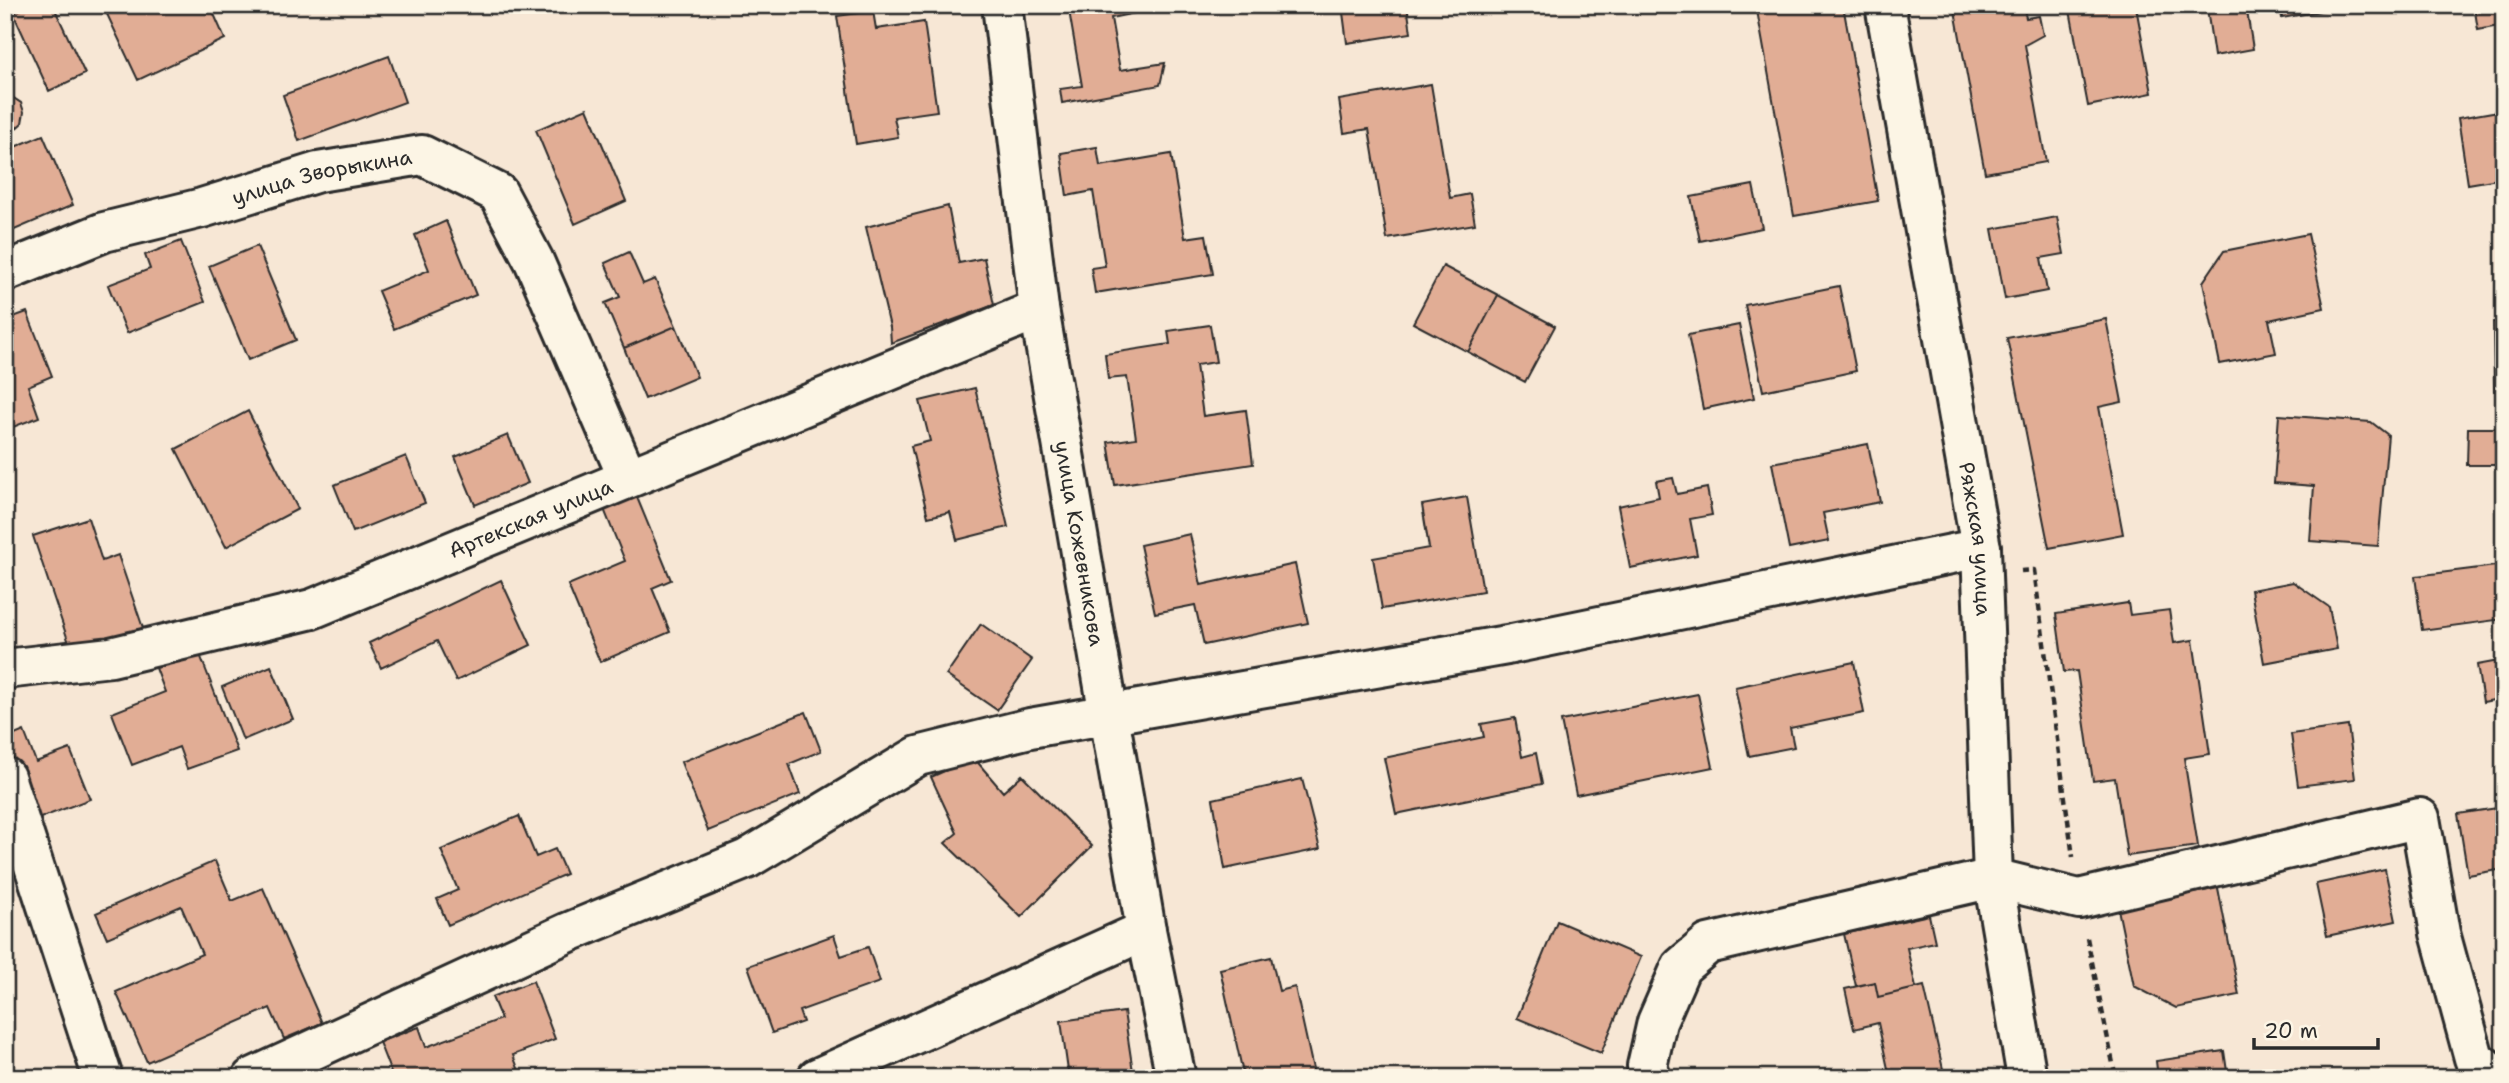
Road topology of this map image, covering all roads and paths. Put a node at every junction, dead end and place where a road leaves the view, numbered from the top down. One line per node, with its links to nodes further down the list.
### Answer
1 (1002, 5): 4 (street, улица Кожевникова)
2 (1885, 5): 6 (street, Ряжская улица)
3 (5, 272): 5 (street, улица Зворыкина)
4 (1039, 309): 5 (street, Артекская улица); 8 (street, улица Кожевникова)
5 (628, 478): 7 (street, Артекская улица)
6 (1982, 560): 8 (street); 10 (street, Ряжская улица); 11 (path)
7 (5, 668)
8 (1109, 714): 12 (street, улица Кожевникова); 14 (street)
9 (5, 777): 13 (street)
10 (1993, 878): 11 (street); 17 (street); 18 (street, Ряжская улица)
11 (2079, 899): 19 (path); 20 (street)
12 (1146, 930): 15 (street); 16 (street, улица Кожевникова)
13 (103, 1078)
14 (252, 1078)
15 (817, 1078)
16 (1176, 1078)
17 (1651, 1078)
18 (2027, 1078)
19 (2116, 1078)
20 (2498, 1078)

